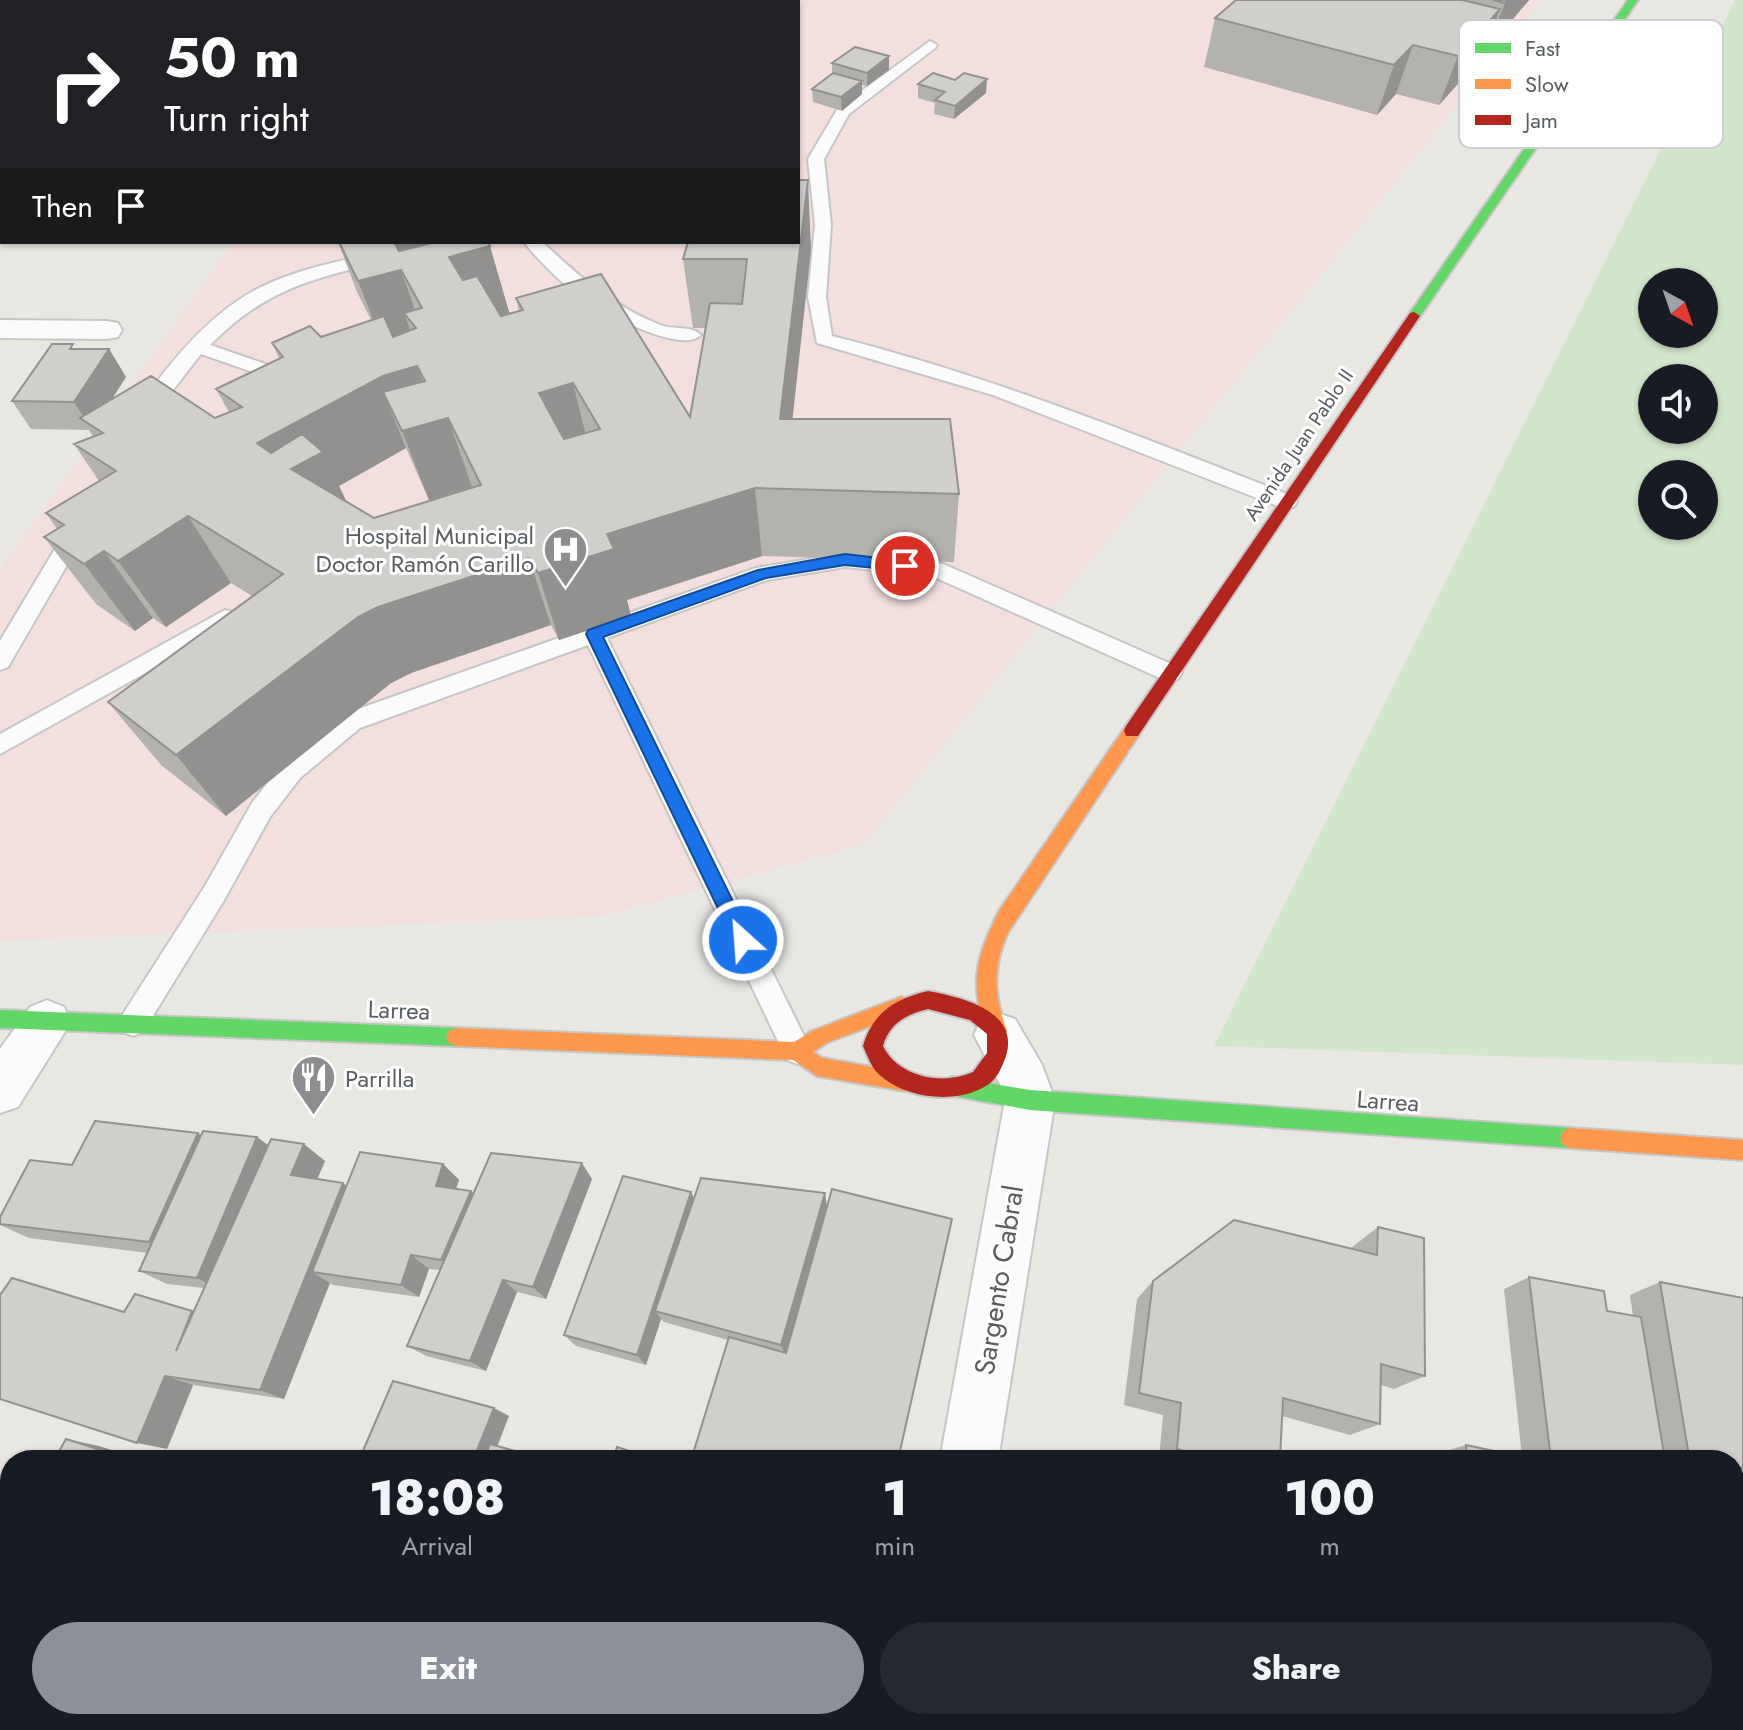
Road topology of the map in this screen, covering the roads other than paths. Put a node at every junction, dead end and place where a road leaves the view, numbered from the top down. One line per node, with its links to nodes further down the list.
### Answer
1 (1633, 0): 2 (main road, Avenida Juan Pablo II)
2 (1619, 20)
3 (930, 45): 13 (lane)
4 (1531, 148): 13 (main road, Avenida Juan Pablo II)
5 (534, 244): 9 (lane)
6 (401, 252): 10 (lane)
7 (0, 329): 8 (street)
8 (107, 330)
9 (692, 335)
10 (199, 347): 11 (lane); 12 (lane)
11 (298, 381)
12 (133, 433)
13 (1287, 502): 18 (main road, Avenida Juan Pablo II)
14 (86, 514): 17 (lane)
15 (225, 618): 19 (lane)
16 (594, 634): 18 (lane); 26 (lane); 28 (lane)
17 (0, 661)
18 (1170, 673): 20 (main road, Avenida Juan Pablo II)
19 (0, 745)
20 (1006, 917): 21 (main road, Avenida Juan Pablo II); 27 (main road, Avenida Juan Pablo II)
21 (970, 958)
22 (942, 985): 23 (main road)
23 (915, 1002): 27 (main road); 28 (main road); 29 (main road)
24 (0, 1019): 25 (main road, Larrea)
25 (47, 1022): 26 (main road, Larrea); 31 (street)
26 (133, 1023): 28 (main road, Larrea)
27 (998, 1033): 30 (main road); 32 (street)
28 (797, 1051): 29 (main road, Larrea)
29 (905, 1081): 30 (main road)
30 (951, 1087): 32 (main road, Larrea)
31 (0, 1090)
32 (1030, 1100): 33 (main road, Larrea); 34 (street, Sargento Cabral)
33 (1743, 1150)
34 (971, 1450)

